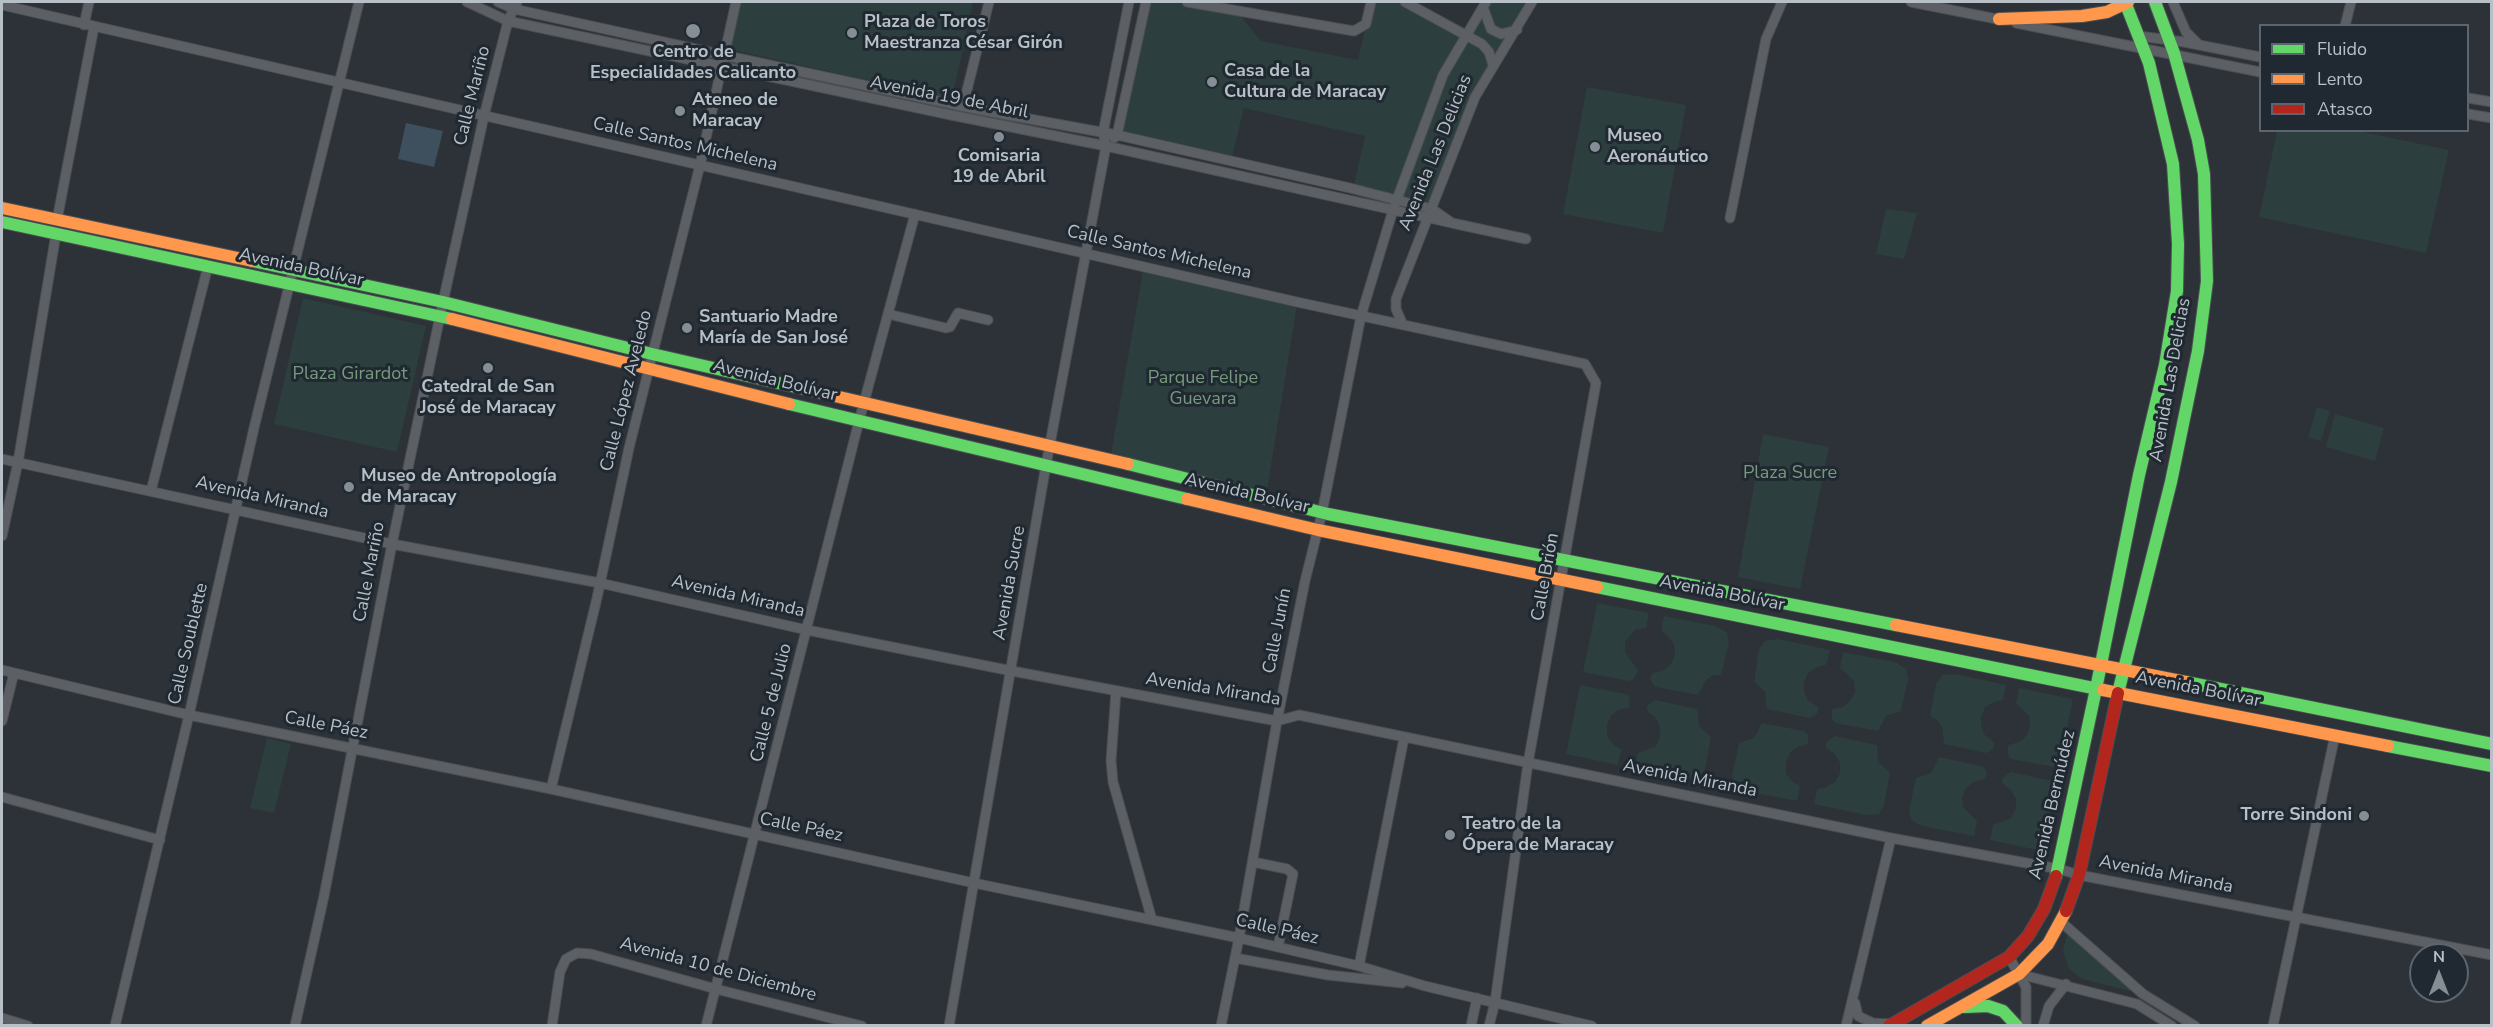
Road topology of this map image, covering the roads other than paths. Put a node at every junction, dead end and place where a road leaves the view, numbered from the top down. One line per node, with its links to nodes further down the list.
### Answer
1 (89, 2): 25 (street)
2 (359, 2): 37 (street, Calle Soublette)
3 (467, 2): 23 (street, Avenida 19 de Abril)
4 (498, 2): 21 (street, Avenida 19 de Abril)
5 (736, 2): 32 (street, Calle López Aveledo)
6 (989, 2): 40 (street)
7 (1129, 2): 44 (street, Avenida Sucre)
8 (1146, 2): 45 (street)
9 (1187, 2): 10 (street)
10 (1371, 2)
11 (1405, 2): 27 (street)
12 (1532, 2): 26 (street, Avenida Las Delicias)
13 (1782, 2): 54 (street)
14 (1911, 2): 22 (street)
15 (2126, 2): 22 (main road); 29 (main road, Avenida Las Delicias)
16 (2155, 2): 28 (main road, Avenida Las Delicias)
17 (2173, 2): 30 (street)
18 (2351, 2): 24 (street)
19 (1485, 4): 26 (street); 27 (street, Avenida Las Delicias)
20 (2, 5): 25 (street, Calle Santos Michelena)
21 (516, 5): 23 (street, Calle Mariño); 32 (street, Avenida 19 de Abril)
22 (1999, 19): 29 (street)
23 (508, 21): 35 (street, Avenida 19 de Abril); 42 (street, Calle Mariño)
24 (2346, 24)
25 (89, 26): 37 (street, Calle Santos Michelena); 55 (street)
26 (1517, 30): 34 (street, Avenida Las Delicias)
27 (1467, 34): 34 (street); 48 (street, Avenida Las Delicias)
28 (2169, 40): 29 (street); 30 (street); 31 (main road, Avenida Las Delicias)
29 (2141, 42): 31 (street); 88 (main road, Avenida Las Delicias)
30 (2198, 44): 33 (street)
31 (2174, 53): 36 (street); 90 (main road, Avenida Las Delicias)
32 (723, 55): 35 (street, Calle López Aveledo); 40 (street, Avenida 19 de Abril)
33 (2259, 57)
34 (1493, 65): 50 (street, Avenida Las Delicias)
35 (720, 68): 46 (street, Avenida 19 de Abril); 47 (street, Calle López Aveledo)
36 (2259, 72)
37 (339, 83): 42 (street, Calle Santos Michelena); 62 (street, Calle Soublette)
38 (2469, 98): 39 (street)
39 (2492, 102)
40 (963, 106): 44 (street, Avenida 19 de Abril)
41 (2469, 114): 43 (street)
42 (484, 116): 47 (street, Calle Santos Michelena); 64 (street, Calle Mariño)
43 (2492, 118)
44 (1103, 133): 45 (street, Avenida 19 de Abril); 46 (street, Avenida Sucre)
45 (1117, 135): 46 (street); 48 (street, Avenida 19 de Abril)
46 (1106, 146): 51 (street, Avenida 19 de Abril); 60 (street, Avenida Sucre)
47 (700, 165): 52 (street, Calle Santos Michelena); 70 (street, Calle López Aveledo)
48 (1397, 199): 50 (street, Avenida 19 de Abril); 51 (street, Avenida Las Delicias)
49 (2, 208): 55 (main road, Avenida Bolívar)
50 (1432, 209): 53 (street, Avenida Las Delicias); 57 (street, Avenida 19 de Abril)
51 (1393, 210): 53 (street, Avenida 19 de Abril); 67 (street, Avenida Las Delicias)
52 (915, 214): 60 (street, Calle Santos Michelena); 65 (street, Calle 5 de Julio)
53 (1428, 218): 57 (street, Avenida 19 de Abril); 69 (street, Avenida Las Delicias)
54 (1730, 218)
55 (57, 220): 62 (main road, Avenida Bolívar)
56 (2, 222): 58 (main road, Avenida Bolívar)
57 (1452, 223): 59 (street, Avenida 19 de Abril)
58 (56, 234): 61 (main road, Avenida Bolívar); 76 (street)
59 (1526, 239)
60 (1085, 253): 67 (street, Calle Santos Michelena); 74 (street, Avenida Sucre)
61 (208, 266): 63 (main road, Avenida Bolívar); 78 (street)
62 (293, 269): 63 (street, Calle Soublette); 64 (main road, Avenida Bolívar)
63 (290, 284): 66 (main road, Avenida Bolívar); 79 (street, Calle Soublette)
64 (443, 302): 66 (street, Calle Mariño); 70 (main road, Avenida Bolívar)
65 (888, 314): 68 (street); 72 (street, Calle 5 de Julio)
66 (440, 316): 71 (main road, Avenida Bolívar); 83 (street, Calle Mariño)
67 (1361, 316): 69 (street, Calle Brión); 80 (street, Calle Junín)
68 (988, 320)
69 (1403, 325): 84 (street, Calle Brión)
70 (652, 354): 71 (street, Calle López Aveledo); 72 (main road, Avenida Bolívar)
71 (649, 368): 73 (main road, Avenida Bolívar); 86 (street, Calle López Aveledo)
72 (865, 402): 73 (street, Calle 5 de Julio); 74 (main road, Avenida Bolívar)
73 (860, 421): 77 (main road, Avenida Bolívar); 87 (street, Calle 5 de Julio)
74 (1050, 445): 77 (street, Avenida Sucre); 80 (main road, Avenida Bolívar)
75 (2, 459): 76 (street, Avenida Miranda)
76 (18, 462): 78 (street, Avenida Miranda); 82 (street)
77 (1046, 465): 81 (main road, Avenida Bolívar); 91 (street, Avenida Sucre)
78 (151, 491): 79 (street, Avenida Miranda)
79 (237, 510): 83 (street, Avenida Miranda); 96 (street, Calle Soublette)
80 (1322, 513): 81 (street, Calle Junín); 84 (main road, Avenida Bolívar)
81 (1318, 530): 85 (main road, Avenida Bolívar); 98 (street, Calle Junín)
82 (2, 536)
83 (392, 544): 86 (street, Avenida Miranda); 102 (street, Calle Mariño)
84 (1566, 562): 85 (street, Calle Brión); 88 (main road, Avenida Bolívar)
85 (1562, 580): 93 (main road, Avenida Bolívar); 103 (street, Calle Brión)
86 (600, 583): 87 (street, Avenida Miranda); 105 (street, Calle López Aveledo)
87 (807, 630): 91 (street, Avenida Miranda); 107 (street, Calle 5 de Julio)
88 (2101, 665): 90 (main road, Avenida Bolívar); 93 (main road, Avenida Las Delicias)
89 (2, 670): 92 (street, Calle Páez)
90 (2123, 670): 95 (main road, Avenida Las Delicias); 101 (main road, Avenida Bolívar)
91 (1012, 671): 94 (street, Avenida Miranda); 113 (street, Avenida Sucre)
92 (14, 673): 96 (street, Calle Páez); 97 (street)
93 (2096, 688): 95 (main road, Avenida Bolívar); 111 (main road, Avenida Bermúdez)
94 (1116, 691): 98 (street, Avenida Miranda); 115 (street)
95 (2118, 693): 99 (main road, Avenida Bolívar); 112 (main road)
96 (189, 715): 102 (street, Calle Páez); 109 (street, Calle Soublette)
97 (2, 721)
98 (1277, 721): 100 (street, Avenida Miranda); 110 (street, Calle Junín)
99 (2335, 735): 104 (main road, Avenida Bolívar); 114 (street)
100 (1404, 738): 103 (street, Avenida Miranda); 122 (street)
101 (2492, 744)
102 (353, 748): 105 (street, Calle Páez); 139 (street, Calle Mariño)
103 (1528, 763): 108 (street, Avenida Miranda); 130 (street, Calle Brión)
104 (2492, 766)
105 (551, 789): 107 (street, Calle Páez)
106 (2, 797): 109 (street)
107 (756, 835): 113 (street, Calle Páez); 126 (street, Calle 5 de Julio)
108 (1891, 838): 111 (street, Avenida Miranda); 129 (street)
109 (160, 840): 138 (street, Calle Soublette)
110 (1253, 862): 117 (street, Calle Junín); 118 (street)
111 (2059, 869): 112 (street, Avenida Miranda); 120 (main road, Avenida Bermúdez)
112 (2079, 875): 114 (street, Avenida Miranda); 116 (main road)
113 (974, 883): 115 (street, Calle Páez); 143 (street, Avenida Sucre)
114 (2297, 917): 119 (street, Avenida Miranda); 154 (street)
115 (1152, 920): 117 (street, Calle Páez)
116 (2060, 921): 123 (main road); 127 (street)
117 (1239, 938): 118 (street, Calle Páez); 121 (street, Calle Junín)
118 (1278, 947): 122 (street, Calle Páez)
119 (2492, 956)
120 (2009, 957): 123 (street); 136 (main road, Avenida Bermúdez)
121 (1236, 958): 125 (street); 144 (street, Calle Junín)
122 (1359, 966): 125 (street, Calle Páez)
123 (2019, 974): 124 (street); 132 (main road); 150 (street)
124 (2066, 984): 131 (street); 151 (street)
125 (1425, 986): 128 (street, Calle Páez)
126 (716, 989): 134 (street, Avenida 10 de Diciembre); 140 (street, Avenida 10 de Diciembre); 141 (street, Calle 5 de Julio)
127 (2143, 994): 131 (street); 153 (street)
128 (1477, 998): 130 (street, Calle Páez); 145 (street)
129 (1854, 1000): 136 (street); 147 (street)
130 (1495, 1002): 135 (street, Calle Páez); 146 (street, Calle Brión)
131 (2137, 1004): 152 (street)
132 (1960, 1007): 148 (main road); 149 (main road)
133 (2, 1017): 137 (street)
134 (837, 1022): 142 (street, Avenida 10 de Diciembre)
135 (1591, 1025)
136 (1890, 1025)
137 (28, 1026)
138 (115, 1026)
139 (295, 1026)
140 (552, 1026)
141 (706, 1026)
142 (862, 1026)
143 (949, 1026)
144 (1221, 1026)
145 (1471, 1026)
146 (1489, 1026)
147 (1846, 1026)
148 (1927, 1026)
149 (2017, 1026)
150 (2026, 1026)
151 (2043, 1026)
152 (2172, 1026)
153 (2195, 1026)
154 (2273, 1026)

